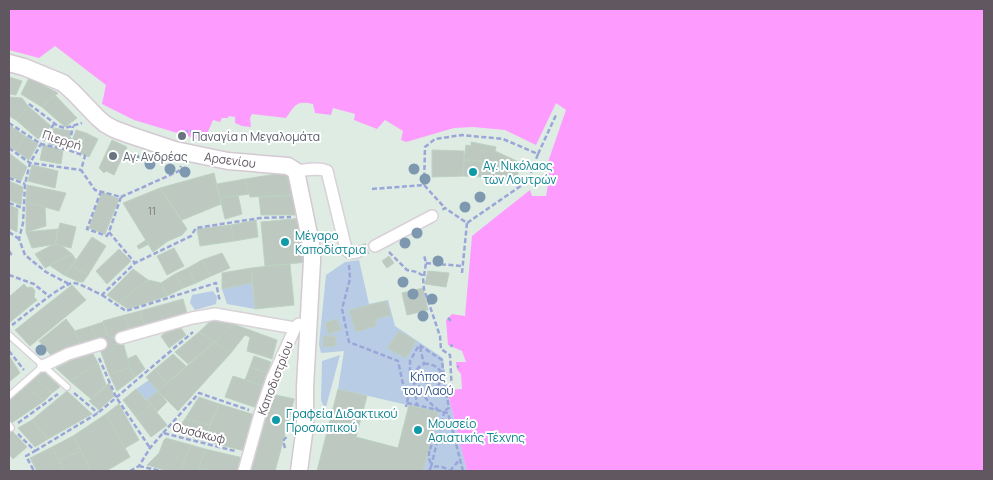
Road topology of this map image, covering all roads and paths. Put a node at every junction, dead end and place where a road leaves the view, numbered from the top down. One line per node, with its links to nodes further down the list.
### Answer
1 (9, 63): 11 (main road, Αρσενίου)
2 (29, 104): 5 (path)
3 (556, 116): 12 (path)
4 (9, 123): 8 (path, Πιερρή)
5 (55, 125): 8 (path); 10 (path)
6 (183, 133): 7 (path)
7 (212, 136)
8 (41, 144): 10 (path, Πιερρή); 13 (path)
9 (9, 148): 13 (path)
10 (68, 150): 14 (path, Πιερρή)
11 (187, 154): 15 (main road, Αρσενίου); 21 (path)
12 (538, 154): 18 (path); 27 (path)
13 (30, 163): 14 (path); 17 (path)
14 (81, 170): 20 (path)
15 (296, 171): 33 (street); 45 (main road)
16 (9, 178): 17 (path)
17 (25, 184): 23 (path)
18 (424, 185): 19 (path); 24 (path)
19 (372, 190)
20 (101, 192): 21 (path); 29 (path)
21 (121, 197): 29 (path)
22 (9, 203): 23 (path)
23 (23, 208): 30 (path)
24 (445, 208): 25 (path); 27 (path)
25 (432, 216): 31 (street)
26 (282, 218): 36 (path)
27 (467, 223): 38 (path)
28 (9, 232): 30 (path)
29 (109, 232): 36 (path)
30 (19, 239): 42 (path)
31 (379, 244): 41 (path)
32 (9, 251): 35 (path)
33 (352, 252): 67 (path)
34 (424, 255): 37 (path)
35 (9, 256)
36 (134, 263): 43 (path)
37 (426, 263): 38 (path); 41 (path)
38 (462, 266): 39 (path)
39 (462, 273)
40 (9, 275): 44 (path)
41 (424, 278): 64 (path)
42 (69, 284): 43 (path); 44 (path)
43 (102, 295): 46 (path)
44 (50, 297): 49 (path)
45 (309, 314): 50 (street, Καποδιστρίου); 88 (main road)
46 (224, 315): 50 (street); 53 (street)
47 (448, 318): 48 (path)
48 (451, 321)
49 (9, 328)
50 (295, 328): 80 (street, Καποδιστρίου)
51 (194, 331): 66 (path)
52 (9, 335): 58 (lane)
53 (121, 338)
54 (101, 344): 58 (street)
55 (419, 345): 57 (path); 61 (path); 68 (path)
56 (9, 351): 59 (path)
57 (424, 364): 61 (path); 63 (path)
58 (43, 366): 62 (lane); 65 (lane)
59 (23, 369)
60 (105, 371): 66 (path)
61 (443, 375): 63 (path); 71 (path)
62 (67, 387): 72 (path); 73 (path)
63 (424, 390): 71 (path)
64 (452, 393)
65 (9, 396)
66 (116, 397): 72 (path); 77 (path)
67 (407, 403): 68 (path); 69 (path)
68 (417, 405): 71 (path)
69 (406, 407)
70 (252, 411): 74 (path)
71 (442, 412): 76 (path); 81 (path)
72 (98, 413): 79 (path)
73 (10, 427): 79 (path)
74 (163, 433): 77 (path, Ουσάκωφ); 80 (path, Ουσάκωφ)
75 (288, 435): 78 (path)
76 (437, 442): 83 (path); 83 (path)
77 (150, 448): 82 (path, Ουσάκωφ)
78 (285, 448)
79 (35, 451): 84 (path)
80 (249, 455): 87 (street, Καποδιστρίου)
81 (460, 459): 90 (path); 91 (path)
82 (139, 466): 85 (path); 86 (path)
83 (431, 466): 89 (path); 90 (path)
84 (34, 471)
85 (130, 471)
86 (161, 471)
87 (244, 471)
88 (299, 471)
89 (429, 471)
90 (450, 471)
91 (463, 471)

